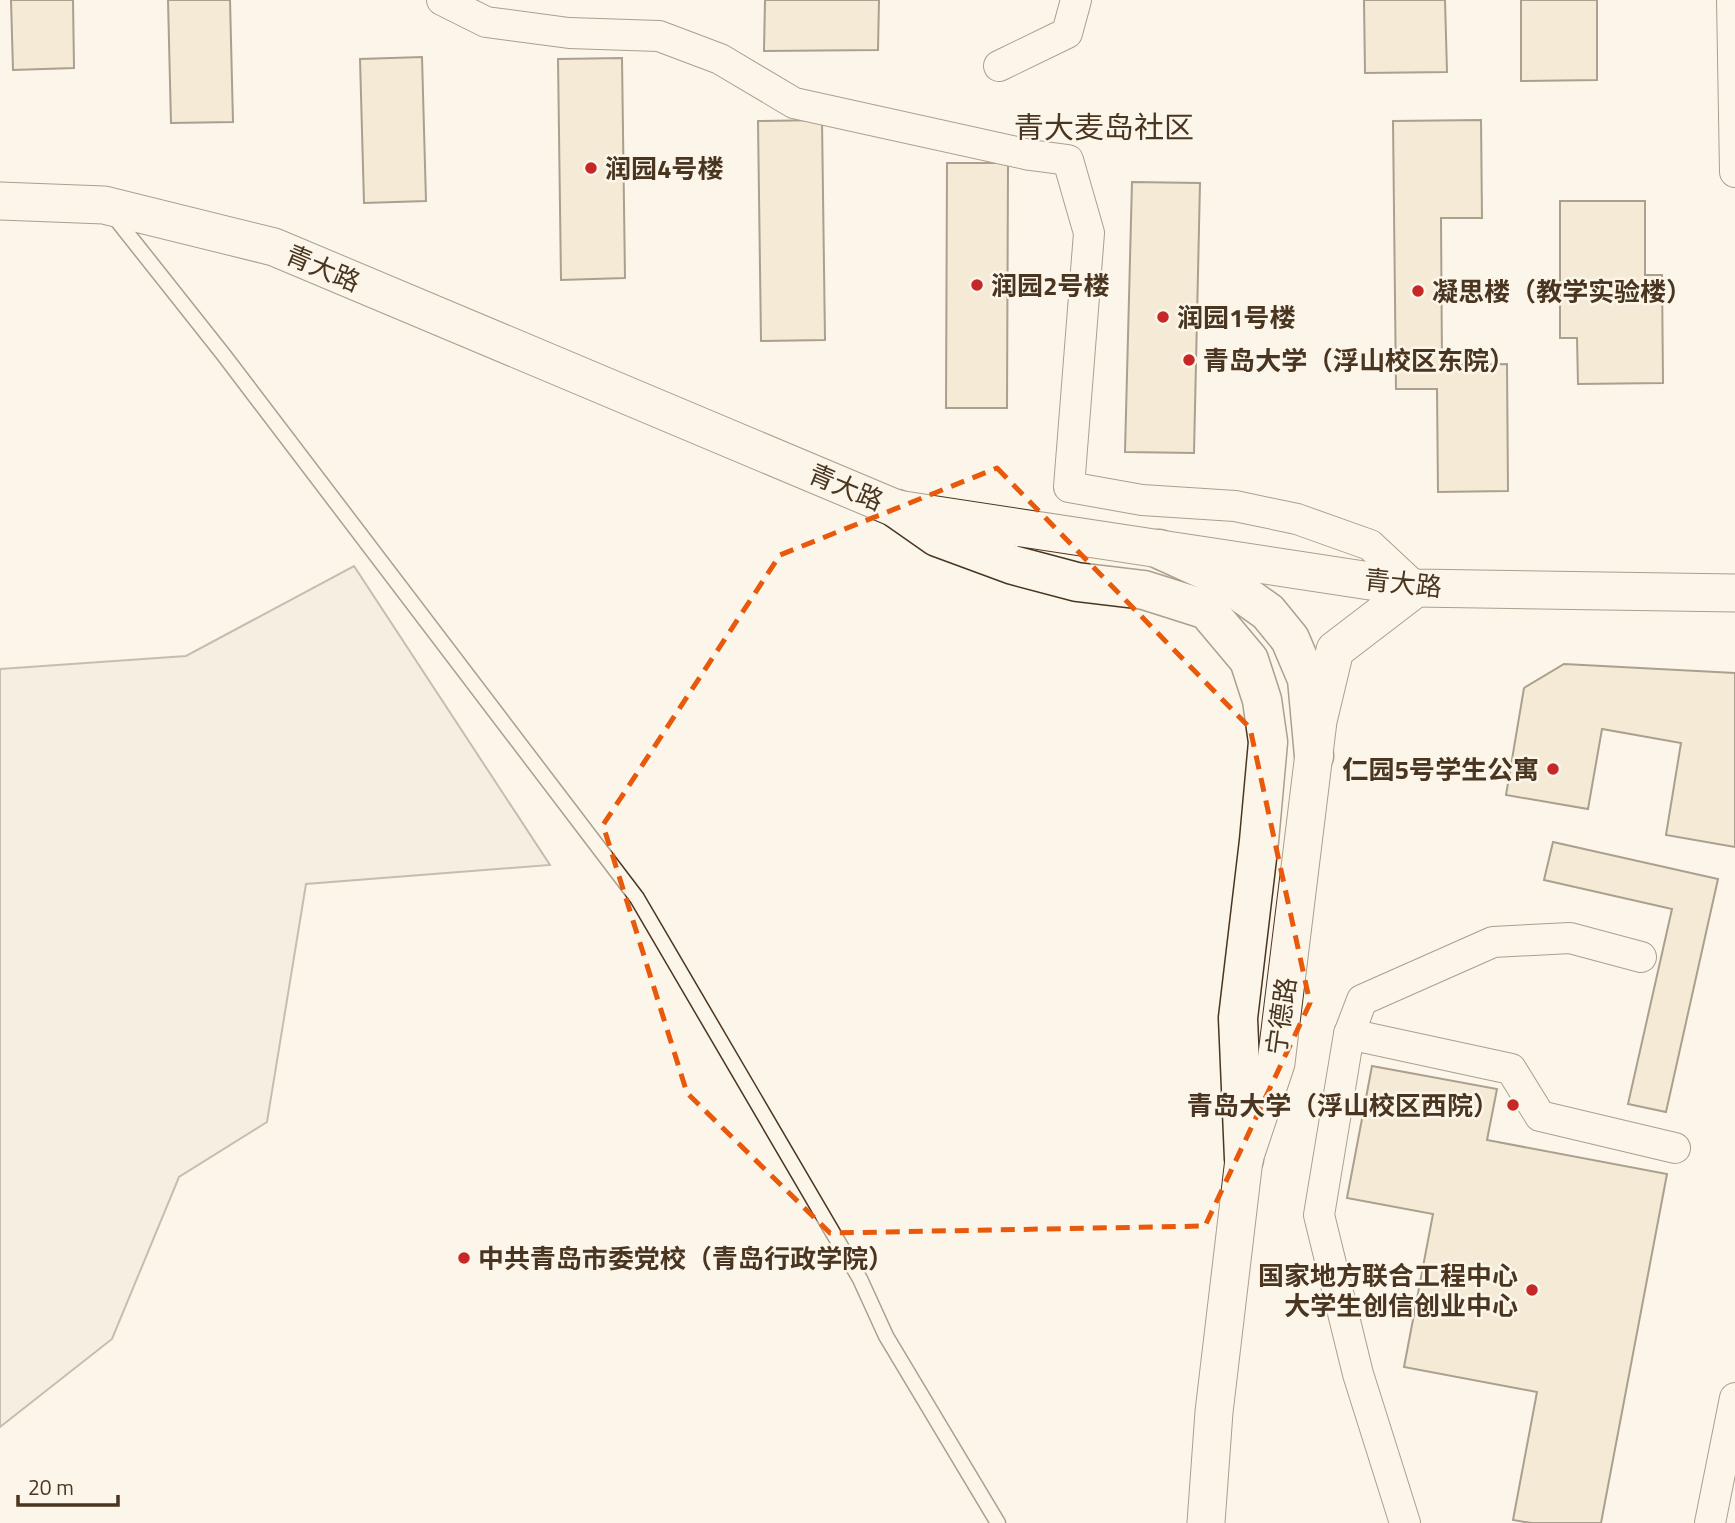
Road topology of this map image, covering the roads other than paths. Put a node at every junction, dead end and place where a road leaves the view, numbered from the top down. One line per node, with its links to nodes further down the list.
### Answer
1 (442, 0): 10 (street)
2 (1076, 0): 4 (street)
3 (1733, 8): 5 (street)
4 (999, 66)
5 (1735, 172)
6 (0, 201): 7 (street, 青大路)
7 (104, 205): 8 (street, 青大路); 18 (lane)
8 (897, 509): 9 (street, 青大路); 16 (main road)
9 (1159, 549): 10 (street, 青大路); 12 (main road)
10 (1416, 588): 11 (street, 青大路); 12 (street, 宁德路)
11 (1735, 593)
12 (1314, 756): 16 (street, 宁德路)
13 (1641, 957): 14 (street)
14 (1349, 1034): 15 (street); 20 (street)
15 (1675, 1148)
16 (1244, 1159): 19 (street, 宁德路)
17 (1735, 1398): 21 (street)
18 (998, 1523)
19 (1206, 1523)
20 (1405, 1523)
21 (1710, 1523)

